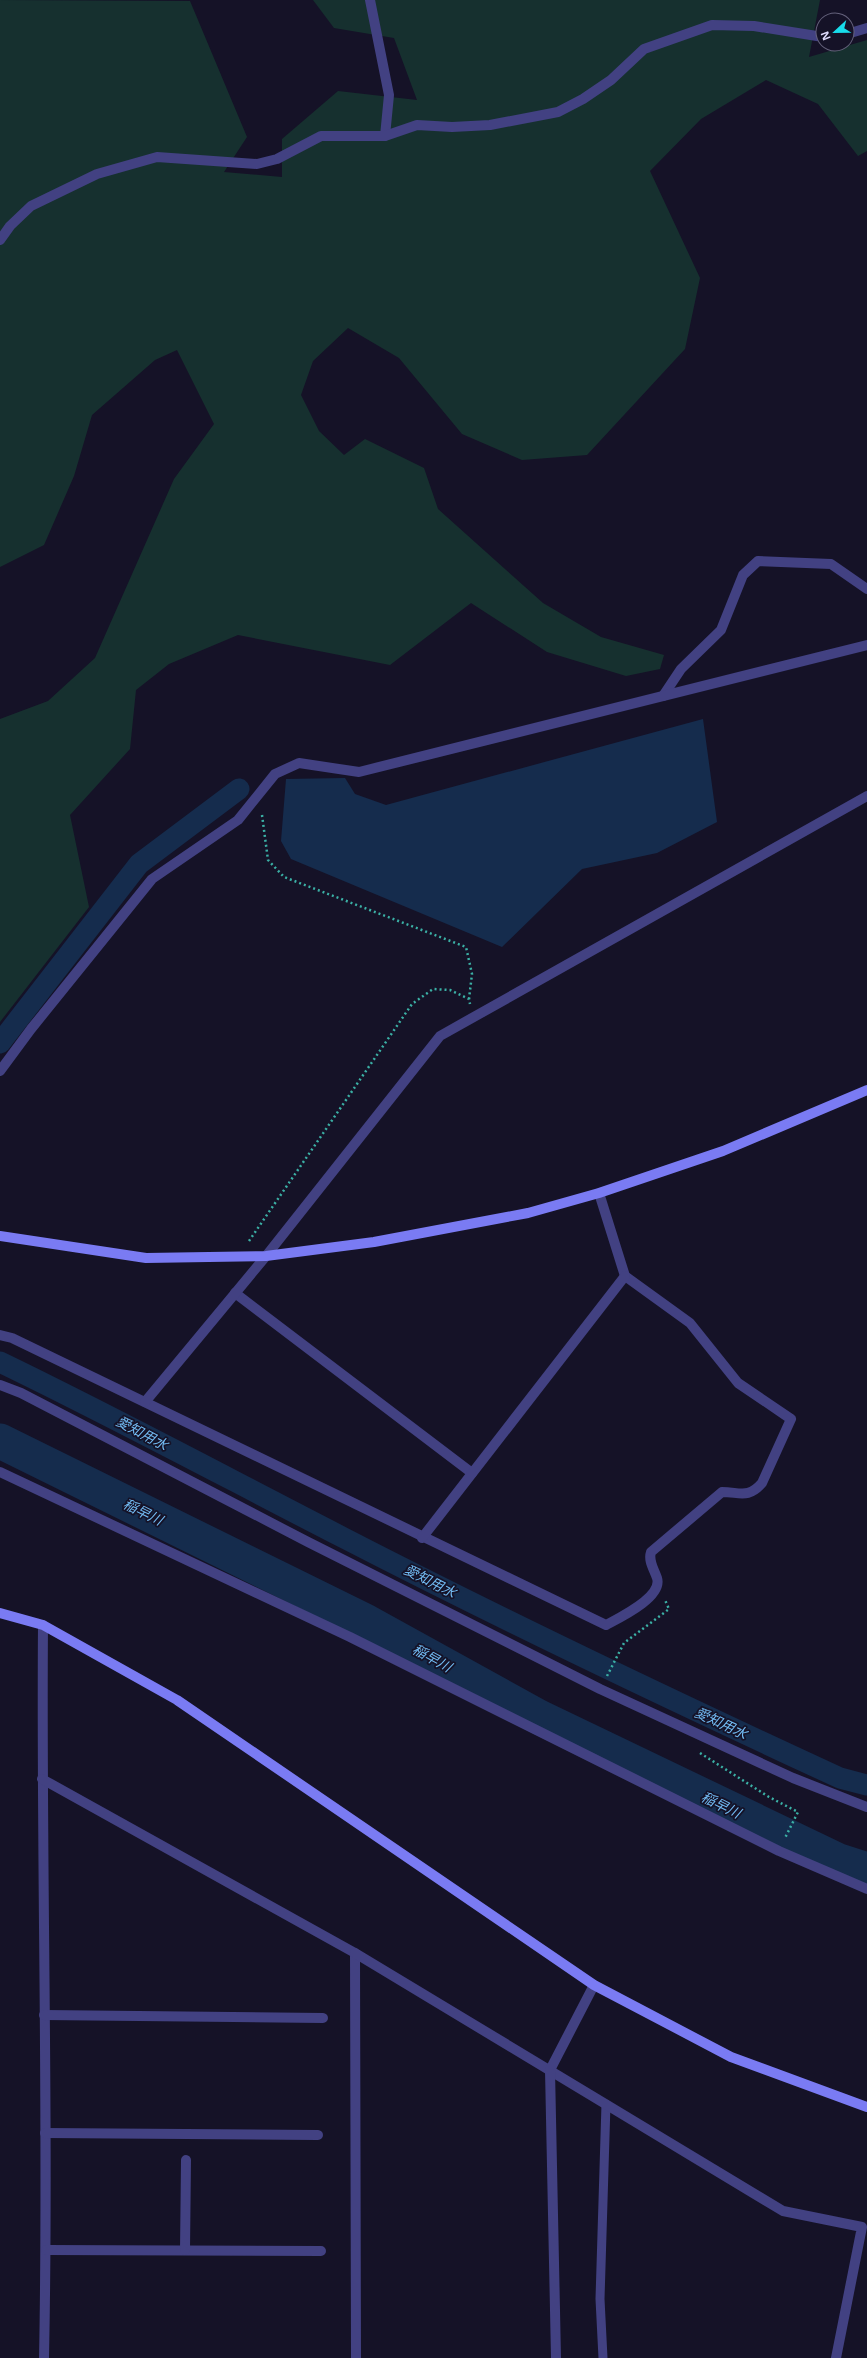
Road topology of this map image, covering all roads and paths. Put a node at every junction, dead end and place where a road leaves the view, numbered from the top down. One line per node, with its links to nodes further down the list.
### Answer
1 (370, 0): 5 (street)
2 (867, 28): 3 (street)
3 (855, 32)
4 (815, 37): 5 (street)
5 (385, 136): 6 (street)
6 (0, 240)
7 (867, 589): 9 (street)
8 (867, 645): 9 (street)
9 (663, 696): 10 (street)
10 (259, 793): 12 (path); 14 (street)
11 (867, 796): 13 (street)
12 (469, 999): 13 (path); 19 (path)
13 (473, 1017): 18 (street)
14 (0, 1071)
15 (867, 1090): 16 (street)
16 (599, 1193): 18 (street); 20 (street)
17 (0, 1236): 19 (street)
18 (266, 1256): 19 (street); 21 (street)
19 (239, 1257)
20 (625, 1276): 26 (street); 28 (street)
21 (236, 1293): 24 (street); 26 (street)
22 (0, 1335): 24 (street)
23 (0, 1385): 34 (street)
24 (145, 1402): 27 (street)
25 (0, 1472): 36 (street)
26 (472, 1474): 27 (street)
27 (422, 1538): 28 (street)
28 (658, 1588): 31 (path)
29 (0, 1613): 30 (street)
30 (43, 1625): 33 (street); 38 (street)
31 (605, 1682)
32 (697, 1751): 35 (path)
33 (42, 1779): 37 (street); 39 (street)
34 (867, 1807)
35 (791, 1825)
36 (867, 1889)
37 (356, 1953): 41 (street); 51 (street)
38 (594, 1985): 41 (street); 43 (street)
39 (44, 2015): 40 (street); 44 (street)
40 (323, 2018)
41 (550, 2070): 42 (street); 52 (street)
42 (606, 2104): 53 (lane); 54 (street)
43 (867, 2107)
44 (45, 2133): 45 (street); 47 (street)
45 (318, 2135)
46 (186, 2160): 48 (street)
47 (46, 2250): 48 (street); 50 (street)
48 (186, 2250): 49 (street)
49 (322, 2251)
50 (44, 2358)
51 (356, 2358)
52 (556, 2358)
53 (603, 2358)
54 (836, 2358)

